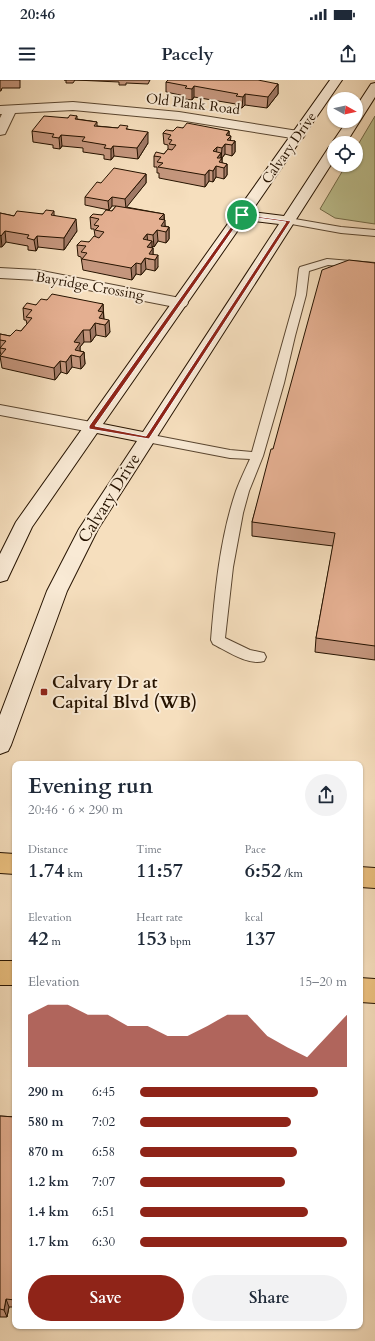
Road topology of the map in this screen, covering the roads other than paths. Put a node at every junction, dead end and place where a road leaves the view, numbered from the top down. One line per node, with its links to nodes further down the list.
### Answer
1 (336, 80): 6 (street, Calvary Drive)
2 (375, 87): 3 (street)
3 (363, 105)
4 (5, 109): 5 (street, Old Plank Road); 6 (street, Old Plank Road)
5 (0, 131)
6 (298, 135): 8 (street, Calvary Drive)
7 (327, 161): 9 (street, Calvary Drive)
8 (242, 215): 9 (street); 13 (street, Calvary Drive)
9 (289, 221): 10 (lane); 16 (street, Calvary Drive)
10 (375, 233)
11 (375, 266): 17 (lane)
12 (0, 273): 13 (street, Bayridge Crossing)
13 (180, 302): 15 (street, Calvary Drive)
14 (0, 410): 15 (street)
15 (91, 427): 16 (street); 18 (street, Calvary Drive)
16 (147, 438): 17 (lane); 20 (street, Calvary Drive)
17 (257, 456): 19 (lane)
18 (0, 575)
19 (259, 657)
20 (0, 745)
21 (0, 863): 22 (highway)
22 (12, 864)
23 (363, 877): 24 (highway)
24 (375, 878)
25 (0, 973): 26 (highway)
26 (12, 973)
27 (363, 990): 28 (highway)
28 (375, 991)

